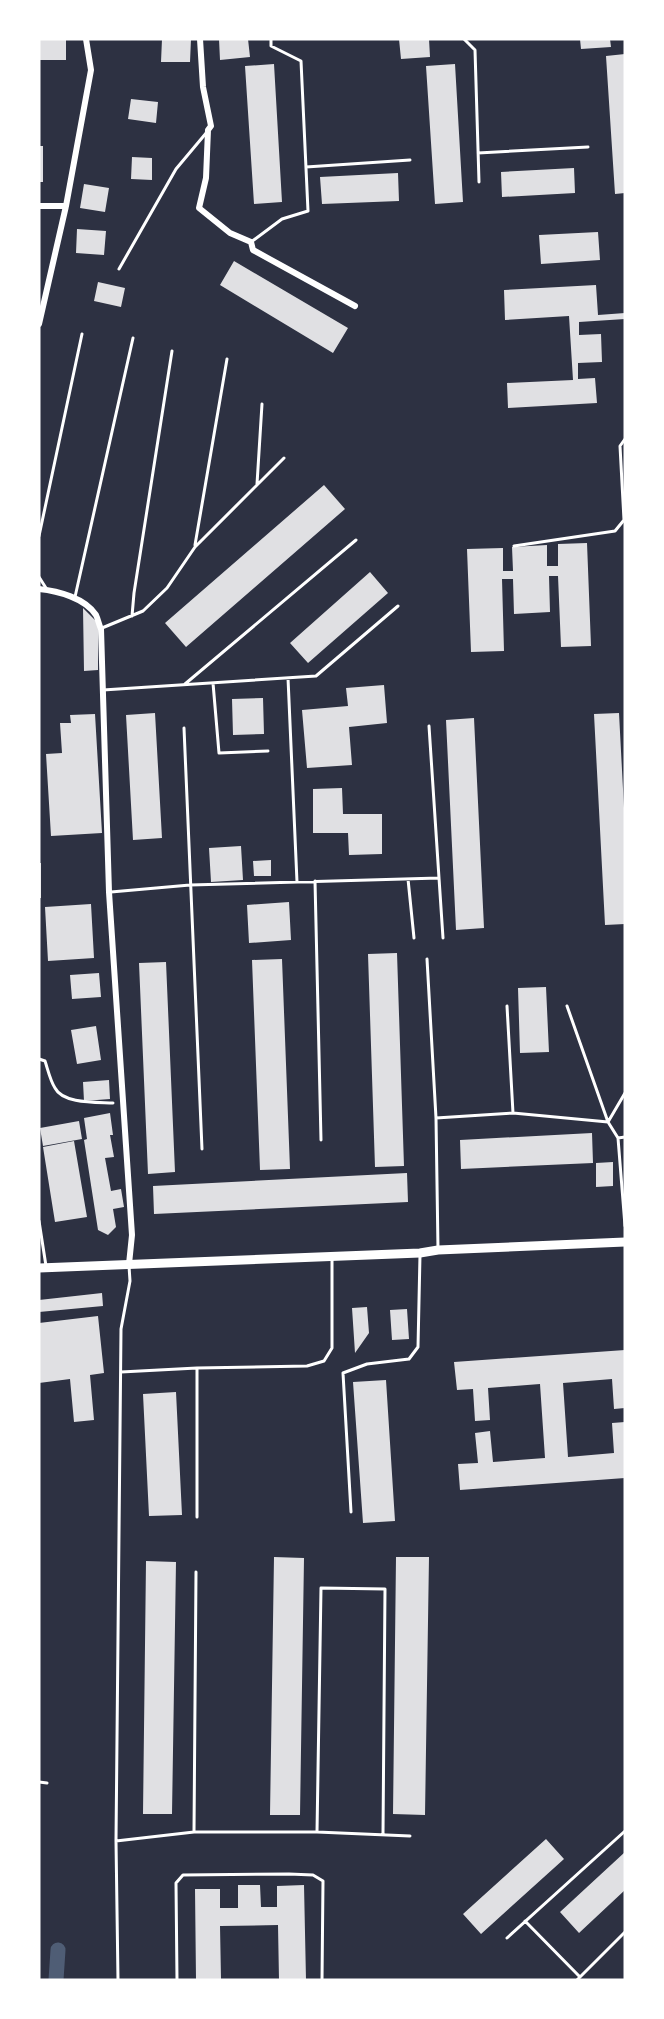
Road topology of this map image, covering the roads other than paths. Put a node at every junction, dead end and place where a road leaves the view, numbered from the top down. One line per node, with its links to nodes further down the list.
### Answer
1 (86, 39): 12 (street)
2 (200, 39): 5 (street)
3 (271, 39): 9 (lane)
4 (464, 39): 7 (lane)
5 (208, 130): 13 (street); 14 (lane)
6 (588, 147): 7 (lane)
7 (478, 153): 10 (lane)
8 (410, 160): 9 (lane)
9 (306, 167): 13 (lane)
10 (479, 182)
11 (39, 206): 12 (street)
12 (66, 206): 16 (street)
13 (251, 242): 15 (street)
14 (119, 269)
15 (355, 306)
16 (39, 324)
17 (82, 334): 25 (lane)
18 (133, 338): 32 (lane)
19 (172, 351): 34 (lane)
20 (227, 359): 28 (lane)
21 (262, 404): 24 (lane)
22 (625, 439): 27 (lane)
23 (284, 458): 24 (lane)
24 (257, 485): 28 (lane)
25 (39, 536)
26 (356, 540): 38 (lane)
27 (514, 546)
28 (195, 547): 34 (lane)
29 (39, 577): 31 (lane)
30 (39, 589): 31 (street)
31 (47, 590): 32 (street)
32 (75, 599): 35 (street)
33 (398, 606): 36 (lane)
34 (132, 616): 35 (lane)
35 (101, 629): 39 (street)
36 (288, 678): 37 (lane); 46 (lane)
37 (213, 683): 38 (lane); 42 (lane)
38 (183, 685): 39 (lane)
39 (103, 690): 48 (street)
40 (429, 726): 43 (lane)
41 (184, 728): 47 (lane)
42 (268, 751)
43 (439, 878): 44 (lane); 50 (lane)
44 (408, 879): 45 (lane); 49 (lane)
45 (315, 881): 46 (lane); 62 (lane)
46 (297, 882): 47 (lane)
47 (190, 885): 48 (lane); 63 (lane)
48 (109, 892): 70 (street)
49 (414, 938)
50 (443, 938)
51 (428, 959): 58 (lane)
52 (507, 1006): 57 (lane)
53 (567, 1006): 59 (lane)
54 (39, 1059): 56 (lane)
55 (625, 1093): 59 (lane)
56 (113, 1103)
57 (513, 1113): 58 (lane); 59 (lane)
58 (436, 1118): 67 (lane)
59 (608, 1122): 61 (lane)
60 (625, 1137): 61 (lane)
61 (618, 1138): 65 (lane)
62 (321, 1140)
63 (202, 1149)
64 (39, 1221): 71 (lane)
65 (625, 1226)
66 (625, 1242): 67 (main road)
67 (438, 1250): 68 (main road)
68 (420, 1253): 69 (main road); 74 (lane)
69 (332, 1255): 70 (main road); 72 (lane)
70 (129, 1264): 71 (main road); 73 (lane)
71 (43, 1268)
72 (197, 1368): 73 (lane); 75 (lane)
73 (121, 1372): 84 (lane)
74 (351, 1512)
75 (198, 1517)
76 (196, 1572): 80 (lane)
77 (39, 1782): 78 (lane)
78 (47, 1783)
79 (625, 1831): 85 (lane)
80 (194, 1832): 81 (lane); 84 (lane)
81 (317, 1832): 82 (lane); 82 (lane)
82 (383, 1834): 83 (lane)
83 (410, 1836)
84 (117, 1841): 89 (lane)
85 (525, 1921): 87 (lane); 88 (lane)
86 (625, 1932): 88 (lane)
87 (507, 1938)
88 (579, 1979)
89 (118, 1980)
90 (177, 1980): 91 (lane)
91 (322, 1980)

